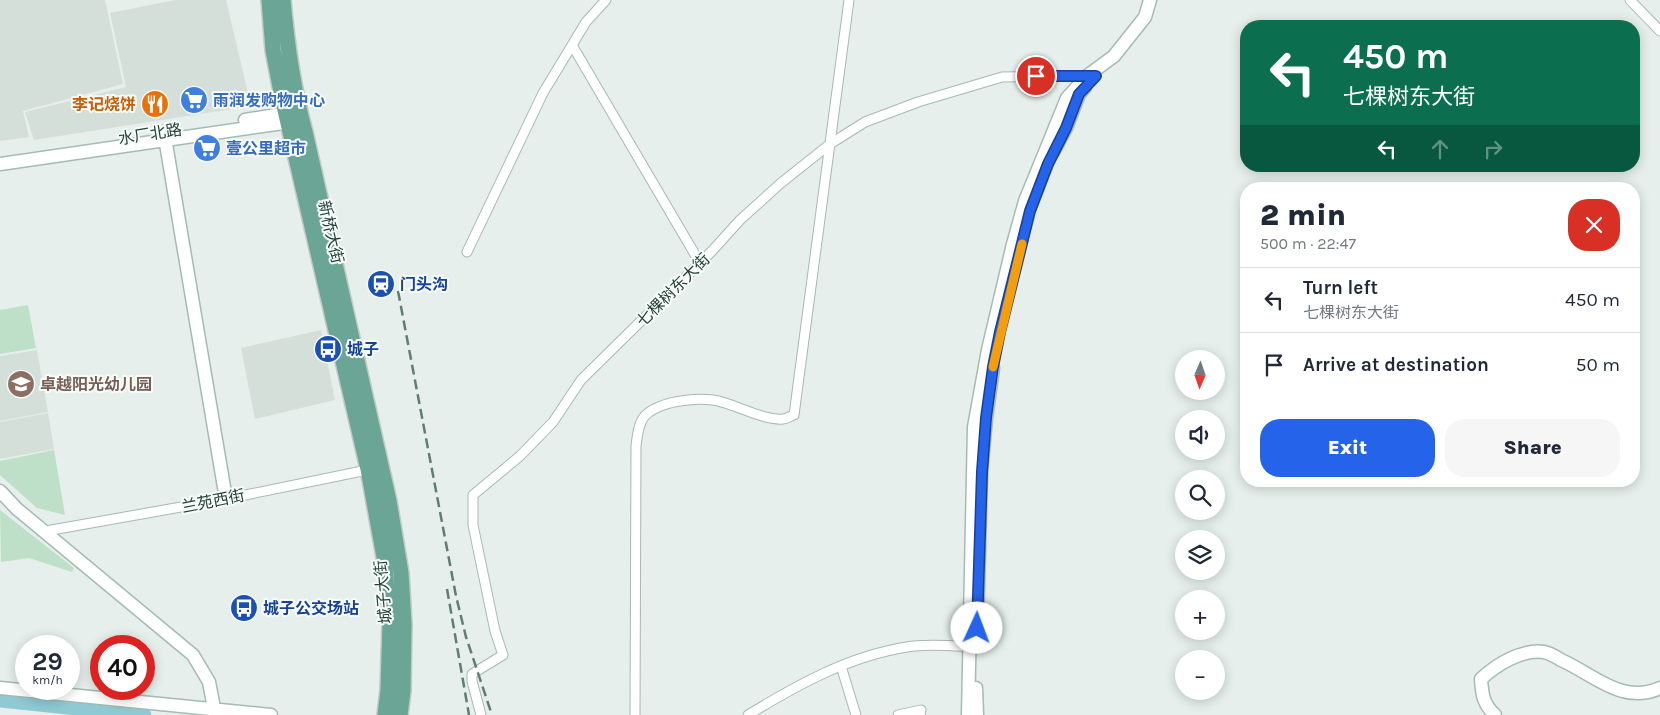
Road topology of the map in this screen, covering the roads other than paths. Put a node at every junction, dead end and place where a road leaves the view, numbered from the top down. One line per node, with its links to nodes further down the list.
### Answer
1 (269, 0): 12 (main road, 新桥大街)
2 (283, 0): 12 (main road, 新桥大街)
3 (606, 0): 10 (street)
4 (849, 0): 14 (street)
5 (1150, 0): 11 (street)
6 (1158, 0): 11 (street)
7 (1630, 0): 8 (street)
8 (1656, 21): 9 (street)
9 (1660, 31)
10 (572, 45): 17 (street); 18 (street)
11 (1091, 76): 14 (street, 七棵树东大街); 23 (street)
12 (294, 117): 13 (street, 水厂北路); 19 (main road, 新桥大街)
13 (165, 136): 15 (street, 水厂北路); 16 (street); 21 (street)
14 (830, 144): 18 (street, 七棵树东大街); 32 (street)
15 (0, 157)
16 (0, 164)
17 (466, 252)
18 (700, 263): 31 (street, 七棵树东大街)
19 (374, 468): 21 (street, 兰苑西街); 29 (main road, 城子大街); 30 (main road, 城子大街)
20 (0, 491): 22 (street)
21 (226, 499): 22 (street, 兰苑西街)
22 (46, 532): 27 (street)
23 (972, 647): 24 (street); 37 (street); 38 (street)
24 (840, 666): 33 (street); 34 (street)
25 (0, 688): 27 (street)
26 (1660, 688): 39 (street)
27 (214, 708): 28 (street)
28 (272, 715)
29 (385, 715)
30 (400, 715)
31 (481, 715)
32 (635, 715)
33 (748, 715)
34 (856, 715)
35 (898, 715): 36 (street)
36 (920, 715)
37 (968, 715)
38 (976, 715)
39 (1495, 715)

